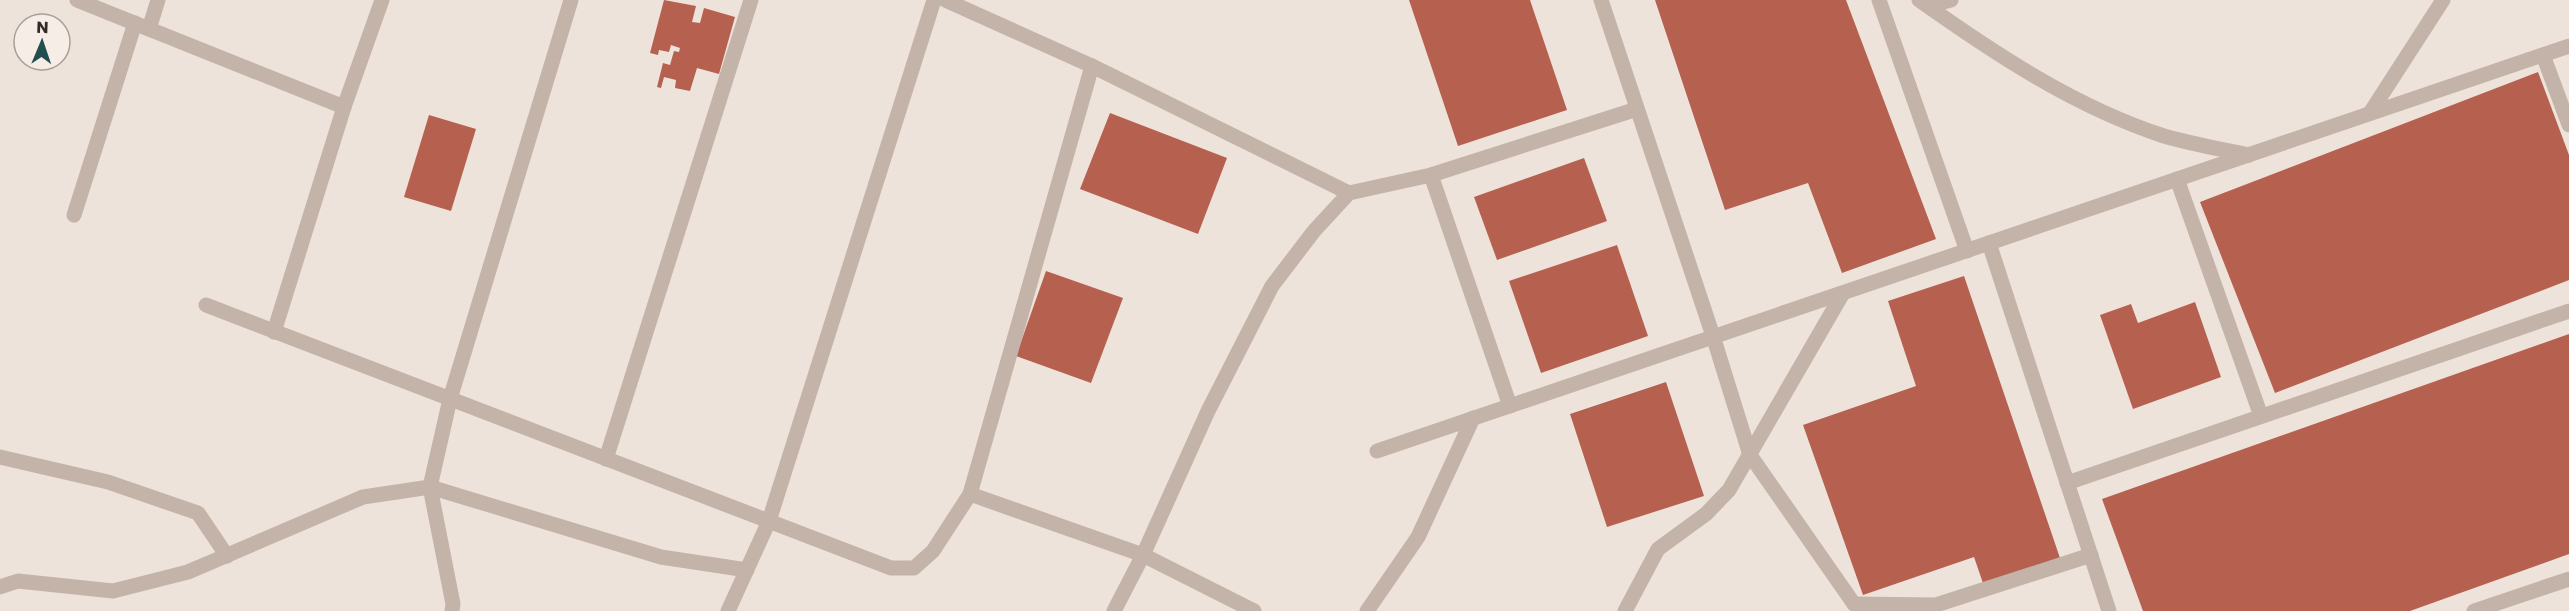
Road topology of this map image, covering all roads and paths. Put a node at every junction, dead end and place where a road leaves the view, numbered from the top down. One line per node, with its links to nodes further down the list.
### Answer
1 (77, 0): 13 (street)
2 (158, 0): 13 (street)
3 (382, 0): 17 (street)
4 (571, 0): 33 (street)
5 (751, 0): 40 (street)
6 (934, 0): 44 (street)
7 (945, 0): 16 (street)
8 (1601, 0): 18 (street)
9 (1879, 0): 27 (street)
10 (1951, 0): 12 (street)
11 (2443, 0): 19 (street)
12 (1924, 3): 21 (street)
13 (142, 26): 17 (street); 25 (street)
14 (2569, 46): 15 (street)
15 (2543, 55): 19 (street); 20 (street)
16 (1092, 66): 24 (street); 43 (street)
17 (344, 107): 31 (street)
18 (1637, 109): 22 (street); 32 (street)
19 (2370, 113): 21 (street)
20 (2569, 125)
21 (2249, 155): 23 (street)
22 (1431, 175): 24 (street); 34 (street)
23 (2177, 179): 26 (street); 35 (street)
24 (1349, 193): 45 (street)
25 (74, 215)
26 (1989, 243): 27 (street); 41 (street)
27 (1967, 251): 28 (street)
28 (1843, 293): 32 (street); 38 (street)
29 (206, 305): 31 (street)
30 (2569, 311): 35 (street)
31 (274, 332): 33 (street)
32 (1713, 336): 34 (street); 38 (street)
33 (450, 399): 40 (street); 42 (street)
34 (1509, 406): 36 (street)
35 (2261, 416): 41 (street)
36 (1473, 418): 37 (street); 57 (street)
37 (1377, 451)
38 (1750, 455): 51 (street); 58 (street)
39 (0, 458): 47 (street)
40 (606, 459): 44 (street)
41 (2067, 483): 46 (street)
42 (430, 487): 47 (street); 48 (street); 53 (street)
43 (970, 494): 44 (street); 45 (street)
44 (769, 521): 48 (street)
45 (1143, 555): 55 (street); 56 (street)
46 (2091, 555): 52 (street); 59 (street)
47 (227, 556): 50 (street)
48 (747, 570): 54 (street)
49 (2569, 579): 60 (street)
50 (0, 587)
51 (1852, 608): 52 (street)
52 (1941, 608)
53 (452, 611)
54 (728, 611)
55 (1114, 611)
56 (1254, 611)
57 (1367, 611)
58 (1625, 611)
59 (2109, 611)
60 (2474, 611)

